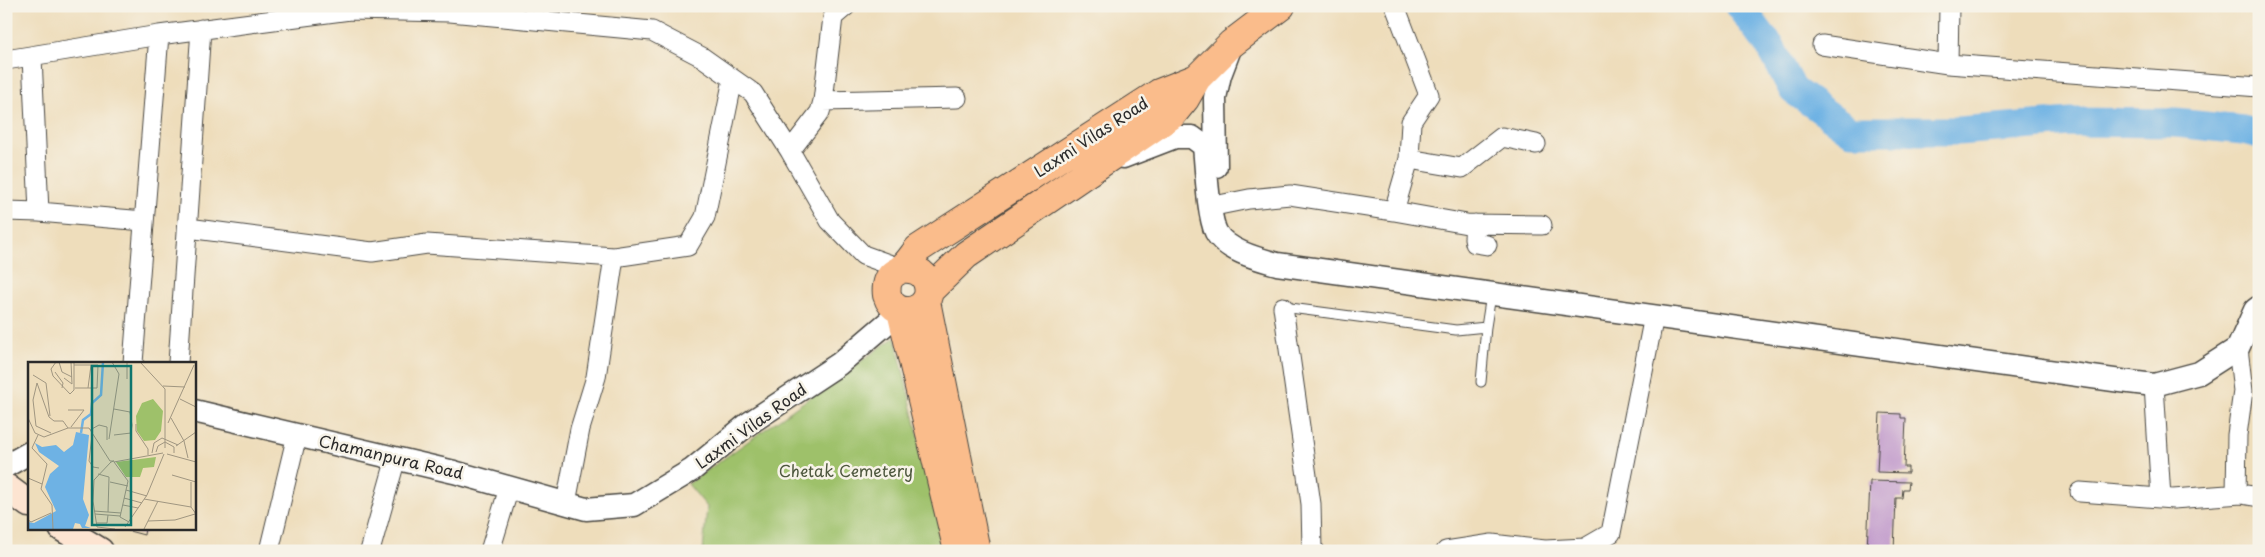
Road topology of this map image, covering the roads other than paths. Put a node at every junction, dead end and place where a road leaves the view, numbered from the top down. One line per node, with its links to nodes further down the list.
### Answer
1 (846, 6): 16 (street)
2 (1281, 6): 7 (highway, Laxmi Vilas Road)
3 (1395, 6): 19 (street)
4 (1949, 6): 11 (street)
5 (201, 29): 6 (street); 13 (street); 28 (street)
6 (158, 35): 9 (street); 25 (street)
7 (1231, 44): 12 (highway, Laxmi Vilas Road); 21 (street)
8 (1822, 45): 11 (street)
9 (32, 57): 10 (street); 24 (street)
10 (6, 60)
11 (1948, 64): 14 (street)
12 (1197, 78): 20 (highway, Laxmi Vilas Road); 32 (highway, Laxmi Vilas Road)
13 (733, 79): 18 (street); 31 (street)
14 (2259, 86)
15 (957, 98): 16 (street)
16 (823, 101): 18 (street)
17 (1536, 144): 19 (street)
18 (790, 150): 32 (street)
19 (1409, 160): 23 (street)
20 (1090, 170): 29 (street); 34 (highway, Laxmi Vilas Road)
21 (1219, 205): 23 (street); 29 (street)
22 (6, 211): 24 (street)
23 (1394, 211): 26 (street)
24 (39, 212): 25 (street)
25 (144, 221): 41 (street)
26 (1475, 224): 27 (street); 30 (street)
27 (1542, 224)
28 (188, 228): 31 (street); 42 (street)
29 (1230, 245): 33 (street)
30 (1487, 245)
31 (614, 257): 57 (street)
32 (902, 269): 34 (highway); 37 (highway, Laxmi Vilas Road)
33 (1491, 295): 38 (street); 39 (lane)
34 (928, 296): 37 (highway, Laxmi Vilas Road); 65 (highway)
35 (1283, 307): 39 (lane); 59 (street)
36 (2259, 307): 40 (street)
37 (901, 311): 57 (street, Laxmi Vilas Road); 64 (highway)
38 (1654, 316): 44 (street); 66 (street)
39 (1486, 327): 43 (lane)
40 (2238, 348): 44 (street); 53 (street)
41 (133, 362)
42 (178, 362)
43 (1481, 382)
44 (2154, 385): 55 (street)
45 (195, 411): 46 (street, Chamanpura Road)
46 (298, 435): 48 (street, Chamanpura Road); 61 (street)
47 (28, 454): 49 (street)
48 (396, 458): 51 (street, Chamanpura Road); 62 (street)
49 (6, 466)
50 (6, 487): 56 (main road)
51 (509, 488): 57 (street, Chamanpura Road); 63 (street)
52 (2080, 492): 55 (street)
53 (2236, 494): 54 (street); 55 (street)
54 (2259, 497)
55 (2161, 498)
56 (28, 503)
57 (576, 507)
58 (65, 530): 60 (main road)
59 (1313, 550)
60 (100, 551)
61 (269, 551)
62 (370, 551)
63 (490, 551)
64 (958, 551)
65 (976, 551)
66 (1446, 551)

